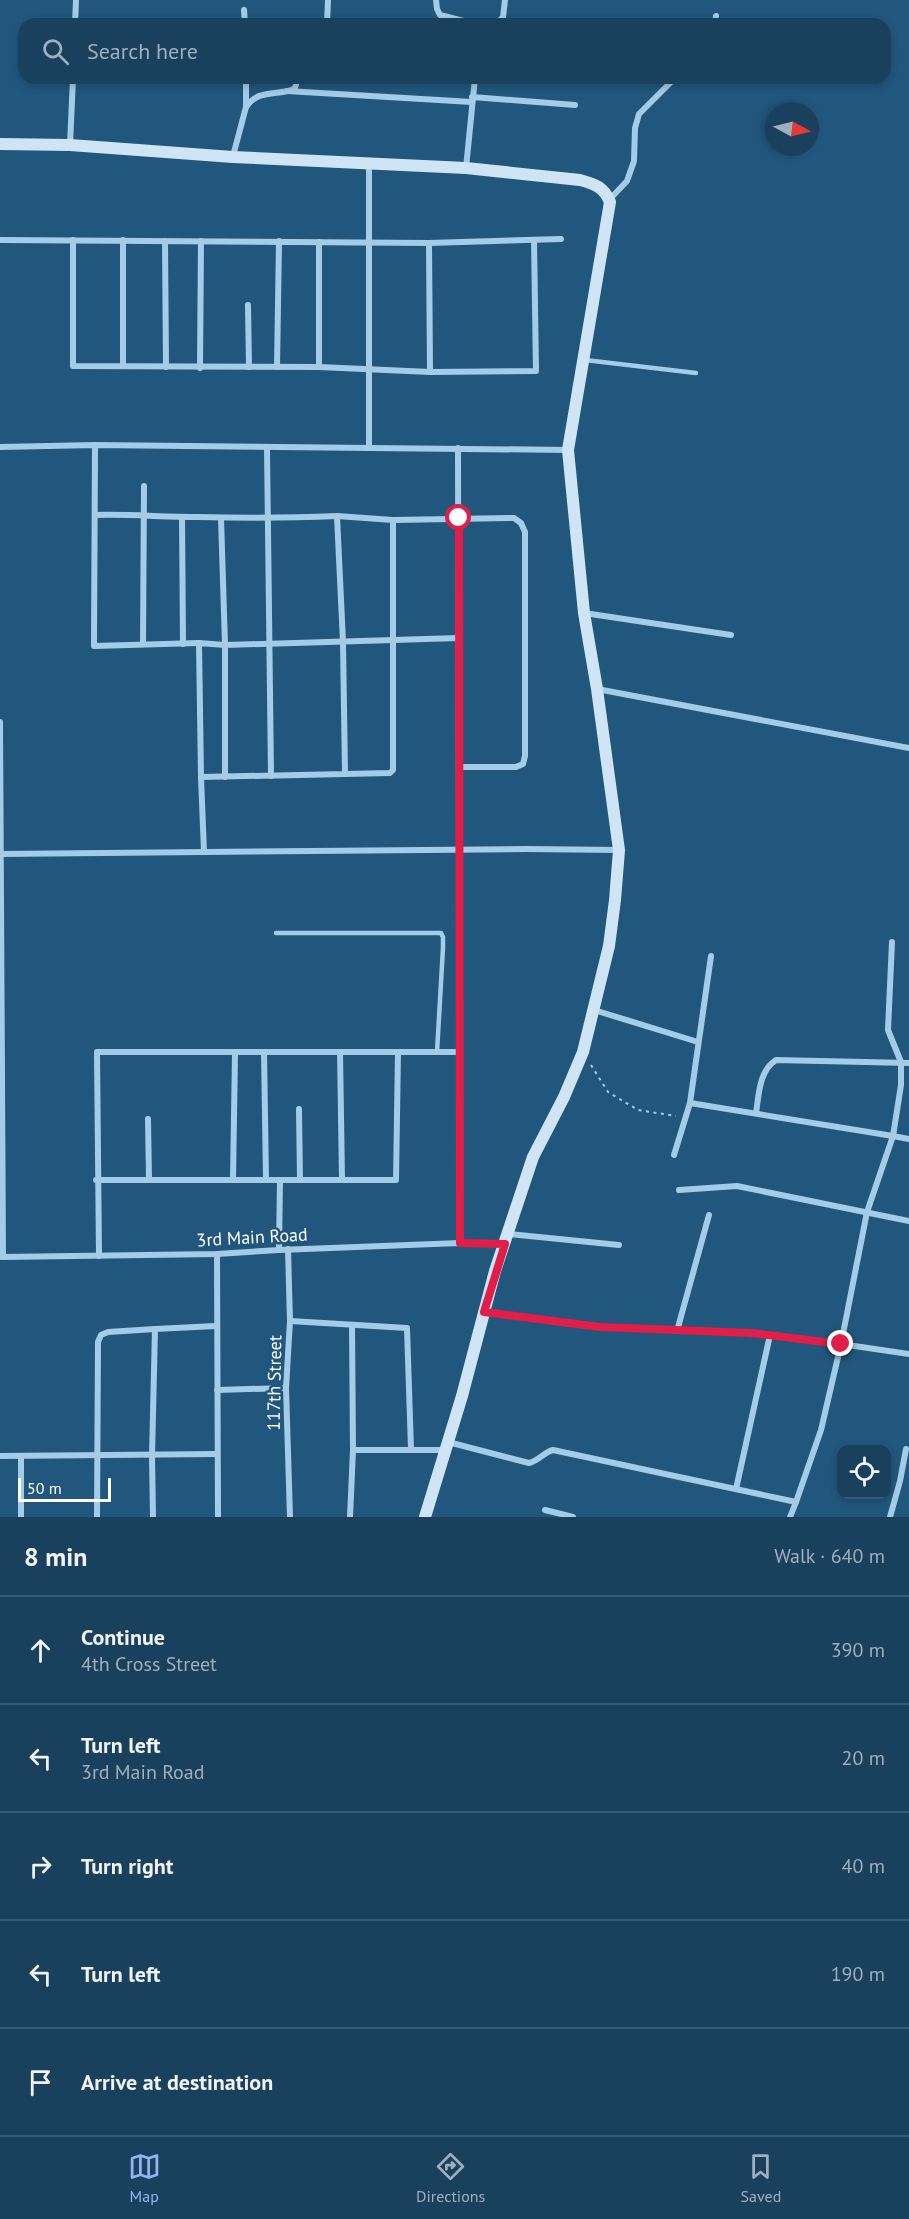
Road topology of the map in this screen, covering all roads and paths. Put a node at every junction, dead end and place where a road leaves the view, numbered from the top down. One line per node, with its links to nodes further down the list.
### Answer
1 (76, 0): 6 (street)
2 (328, 0): 8 (street)
3 (436, 0): 9 (street)
4 (505, 0): 10 (street)
5 (244, 10): 7 (street)
6 (75, 18)
7 (244, 18)
8 (327, 18)
9 (452, 18)
10 (501, 18)
11 (73, 84): 21 (street)
12 (246, 84): 19 (street)
13 (296, 84): 16 (street)
14 (474, 84): 17 (street)
15 (669, 84): 25 (street)
16 (287, 92): 17 (street); 19 (street)
17 (472, 100): 18 (street); 24 (street)
18 (575, 105)
19 (246, 107): 22 (street)
20 (0, 144): 21 (street)
21 (70, 145): 22 (street)
22 (233, 157): 23 (street)
23 (369, 164): 24 (street); 35 (street)
24 (466, 168): 25 (street)
25 (609, 200): 38 (street)
26 (561, 239): 30 (street)
27 (0, 240): 28 (street)
28 (73, 240): 29 (street); 39 (street)
29 (123, 240): 31 (street); 39 (street)
30 (534, 240): 36 (street); 46 (street)
31 (165, 241): 32 (street); 40 (street)
32 (201, 241): 33 (street); 44 (street)
33 (279, 242): 34 (street); 42 (street)
34 (319, 242): 35 (street); 43 (street)
35 (369, 242): 36 (street); 45 (street)
36 (429, 243): 46 (street)
37 (248, 305): 41 (street)
38 (584, 360): 47 (lane); 53 (street)
39 (123, 365): 40 (street)
40 (166, 367): 44 (street)
41 (249, 367): 42 (street); 44 (street)
42 (277, 367): 43 (street)
43 (320, 367): 45 (street)
44 (200, 368)
45 (369, 370): 46 (street); 51 (street)
46 (430, 372)
47 (696, 373)
48 (95, 445): 49 (street); 50 (street); 56 (street)
49 (0, 447)
50 (267, 447): 51 (street); 60 (street)
51 (369, 448): 52 (street)
52 (458, 448): 53 (street); 61 (street)
53 (568, 450): 63 (street)
54 (144, 486): 55 (street)
55 (144, 514): 56 (street); 58 (street); 69 (street)
56 (95, 515): 69 (street)
57 (337, 516): 60 (street); 62 (street); 67 (street)
58 (182, 517): 59 (street); 70 (street)
59 (221, 518): 60 (street); 71 (street)
60 (269, 518): 72 (street)
61 (459, 518): 62 (street); 65 (street); 76 (street)
62 (393, 520): 66 (street)
63 (584, 613): 64 (street); 73 (street)
64 (730, 635)
65 (459, 638): 66 (street); 76 (street)
66 (393, 639): 67 (street); 77 (street)
67 (344, 642): 72 (street); 77 (street)
68 (199, 643): 70 (street); 71 (street); 79 (street)
69 (143, 644): 70 (street)
70 (183, 644)
71 (225, 645): 72 (street); 80 (street)
72 (270, 645): 78 (street)
73 (597, 689): 75 (street); 82 (street)
74 (0, 722): 84 (street)
75 (909, 748)
76 (459, 767): 81 (street)
77 (345, 774): 78 (street)
78 (271, 776): 80 (street)
79 (201, 777): 80 (street); 83 (street)
80 (225, 777)
81 (459, 850): 82 (street); 83 (street); 94 (street)
82 (619, 850): 88 (street)
83 (204, 852): 84 (street)
84 (0, 854): 125 (street)
85 (276, 933): 93 (lane)
86 (892, 942): 97 (street)
87 (711, 956): 89 (street)
88 (594, 1010): 89 (street); 95 (street)
89 (698, 1042): 99 (street)
90 (264, 1052): 91 (street); 96 (street); 110 (street)
91 (340, 1052): 92 (street); 113 (street)
92 (398, 1052): 93 (street); 113 (street)
93 (437, 1052): 94 (street)
94 (460, 1052): 119 (street)
95 (583, 1052): 102 (path); 118 (street)
96 (235, 1053): 107 (street); 109 (street)
97 (901, 1062): 98 (street); 101 (street); 104 (street)
98 (909, 1063)
99 (690, 1103): 101 (street); 102 (street)
100 (299, 1109): 112 (street)
101 (756, 1113): 104 (street)
102 (687, 1118): 106 (street)
103 (148, 1119): 108 (street)
104 (893, 1136): 105 (street); 115 (street)
105 (909, 1138)
106 (674, 1155)
107 (96, 1180): 108 (street); 124 (street)
108 (149, 1180): 109 (street)
109 (233, 1180): 110 (street)
110 (266, 1180): 111 (street)
111 (280, 1180): 112 (street); 122 (street)
112 (300, 1180): 113 (street)
113 (342, 1180)
114 (679, 1190): 115 (street)
115 (867, 1212): 117 (street); 133 (street)
116 (709, 1215): 131 (street)
117 (909, 1221)
118 (507, 1239): 119 (street, 3rd Main Road); 120 (street, 3rd Main Road); 126 (street)
119 (460, 1243): 121 (street, 3rd Main Road)
120 (619, 1245)
121 (288, 1249): 122 (street, 3rd Main Road); 127 (street, 117th Street)
122 (279, 1250): 123 (street, 3rd Main Road)
123 (217, 1254): 124 (street, 3rd Main Road); 128 (street)
124 (99, 1256): 125 (street, 3rd Main Road)
125 (2, 1257)
126 (484, 1312): 131 (street); 137 (street)
127 (290, 1321): 129 (street); 135 (street, 117th Street)
128 (216, 1326): 130 (street); 136 (street)
129 (352, 1326): 138 (street); 140 (street)
130 (155, 1329): 142 (street); 145 (street)
131 (677, 1331): 132 (street)
132 (770, 1335): 133 (street); 146 (street)
133 (841, 1344): 134 (street); 147 (street)
134 (909, 1354)
135 (286, 1388): 136 (street); 153 (street, 117th Street)
136 (217, 1390): 141 (street)
137 (447, 1446): 138 (street); 146 (street); 155 (street)
138 (411, 1449): 140 (street)
139 (906, 1449): 158 (street)
140 (353, 1450): 154 (street)
141 (217, 1454): 145 (street); 152 (street)
142 (98, 1455): 144 (street); 145 (street); 150 (street)
143 (0, 1456): 144 (street)
144 (21, 1456): 149 (street)
145 (152, 1456): 151 (street)
146 (736, 1489): 147 (street)
147 (796, 1502): 157 (street)
148 (544, 1510): 156 (street)
149 (21, 1517)
150 (97, 1517)
151 (153, 1517)
152 (218, 1517)
153 (290, 1517)
154 (350, 1517)
155 (425, 1517)
156 (573, 1517)
157 (790, 1517)
158 (890, 1517)

